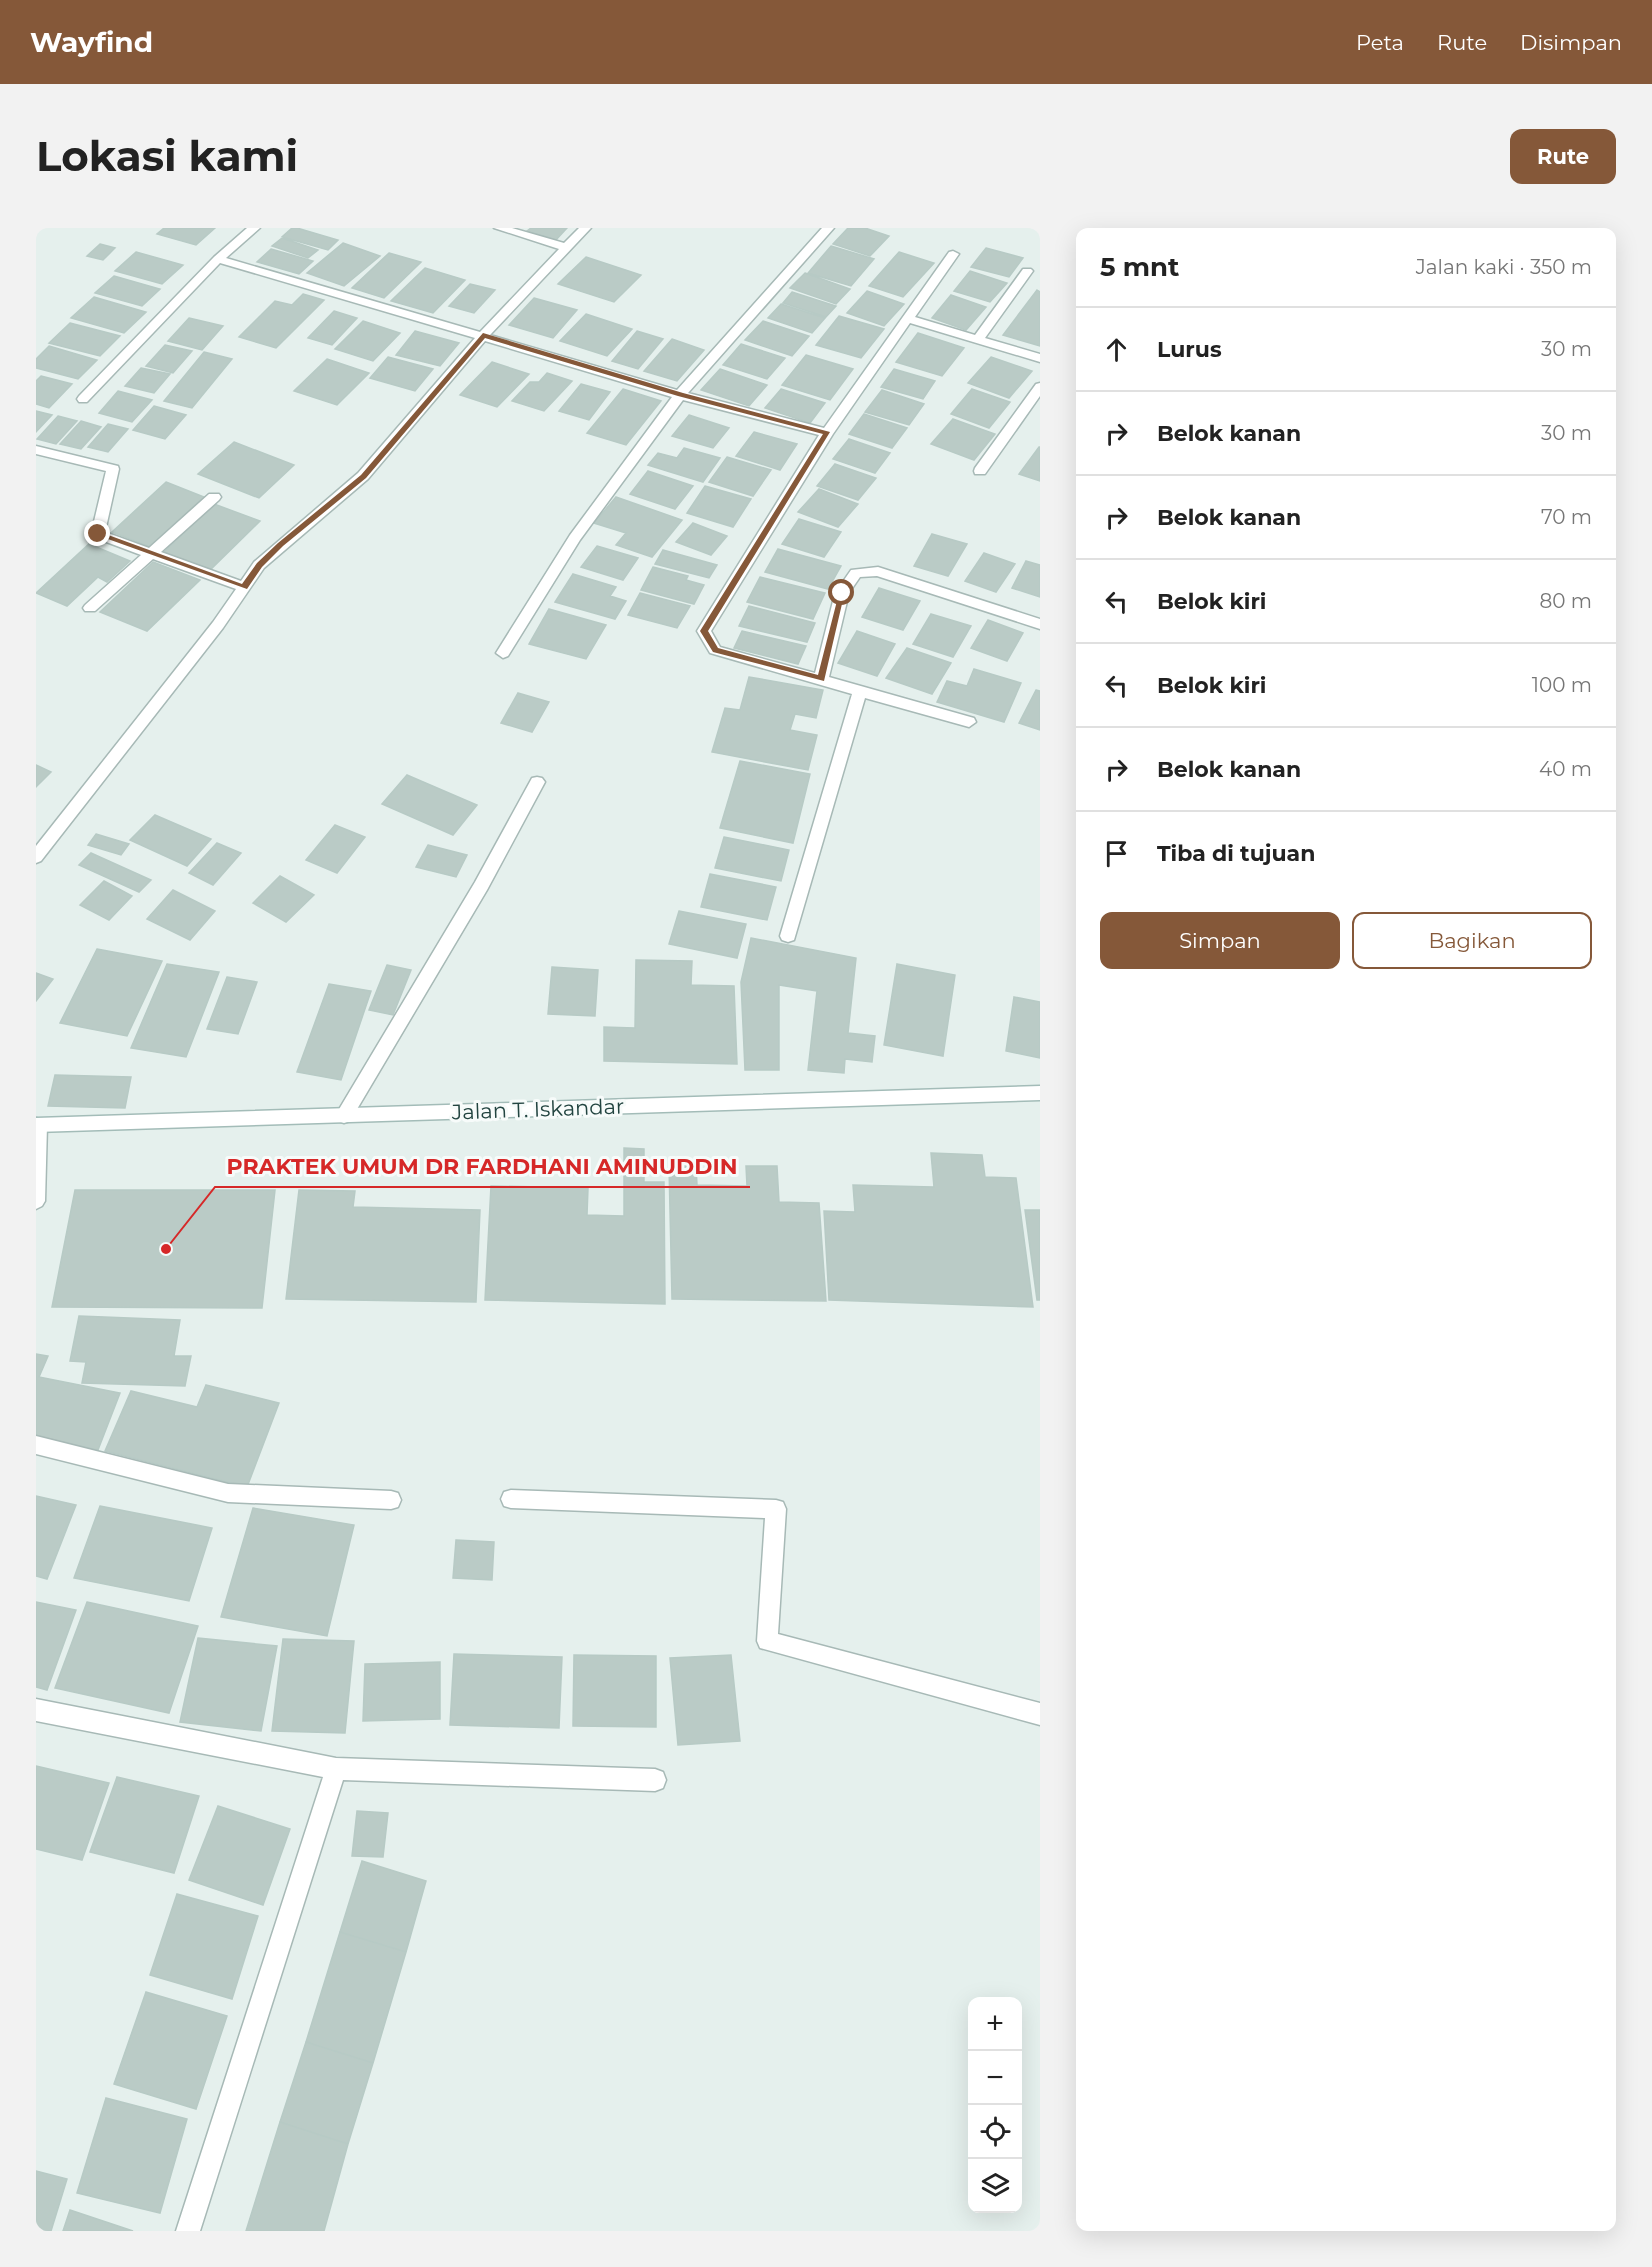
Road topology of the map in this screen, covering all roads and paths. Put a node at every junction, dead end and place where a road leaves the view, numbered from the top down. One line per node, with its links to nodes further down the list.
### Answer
1 (254, 228): 7 (street)
2 (500, 228): 5 (street)
3 (585, 228): 5 (street)
4 (828, 228): 14 (street)
5 (568, 248): 10 (street)
6 (953, 254): 9 (street)
7 (219, 259): 10 (street); 15 (street)
8 (1027, 270): 11 (street)
9 (908, 319): 11 (street); 16 (street)
10 (483, 335): 14 (street); 21 (street)
11 (978, 340): 12 (street)
12 (1040, 358)
13 (1040, 387): 18 (street)
14 (680, 394): 16 (street); 24 (street)
15 (83, 399)
16 (827, 433): 25 (street)
17 (36, 450): 20 (street)
18 (980, 471)
19 (214, 496): 20 (street)
20 (150, 554): 21 (street); 22 (street)
21 (244, 587): 29 (street)
22 (90, 608)
23 (1040, 624): 25 (street)
24 (503, 653)
25 (821, 679): 26 (street)
26 (860, 691): 27 (street); 30 (street)
27 (969, 722)
28 (537, 782): 32 (street)
29 (36, 857)
30 (788, 936)
31 (1040, 1093): 32 (street, Jalan T. Iskandar)
32 (344, 1116): 33 (street, Jalan T. Iskandar)
33 (37, 1125): 34 (street)
34 (36, 1201)
35 (36, 1445): 37 (street)
36 (511, 1498): 39 (street)
37 (392, 1500)
38 (36, 1710): 40 (street)
39 (1040, 1714)
40 (336, 1769): 41 (street); 42 (street)
41 (655, 1780)
42 (188, 2231)

